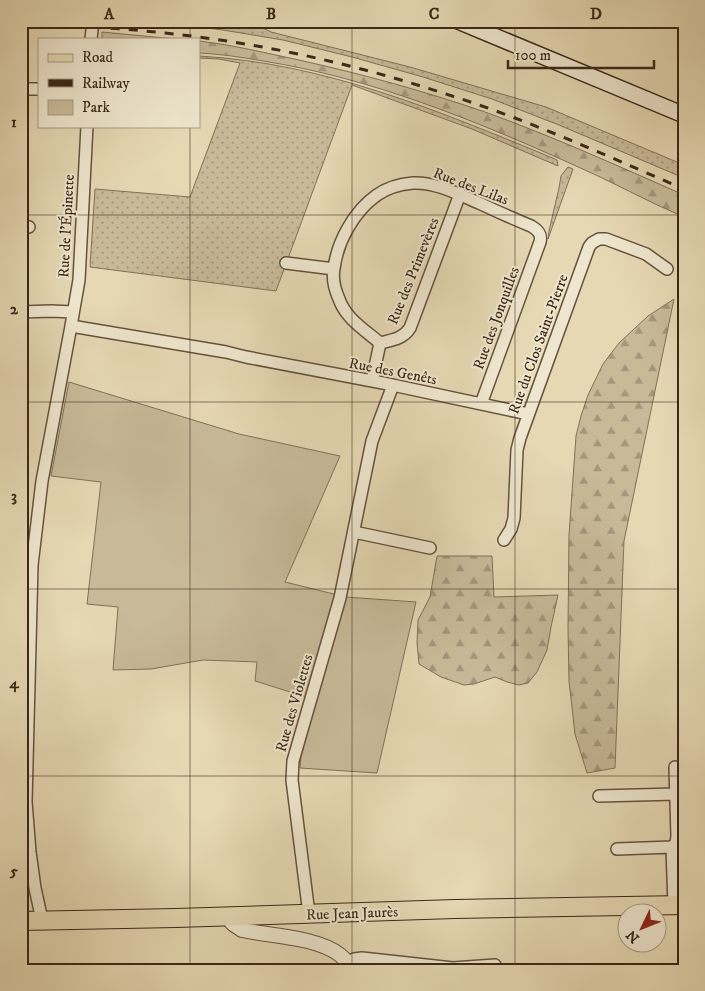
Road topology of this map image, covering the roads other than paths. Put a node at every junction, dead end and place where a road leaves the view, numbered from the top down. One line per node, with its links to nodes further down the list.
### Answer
1 (93, 21): 3 (street)
2 (458, 21): 6 (main road)
3 (92, 38)
4 (21, 89): 5 (street)
5 (37, 89)
6 (684, 115)
7 (87, 128): 14 (street, Rue de l'Épinette)
8 (460, 194): 9 (street, Rue des Lilas); 11 (street, Rue des Lilas); 16 (street, Rue des Primevères)
9 (540, 242): 19 (street, Rue des Jonquilles)
10 (286, 263): 11 (street)
11 (334, 269): 16 (street, Rue des Lilas)
12 (668, 269): 20 (street, Rue du Clos Saint-Pierre)
13 (21, 312): 14 (street)
14 (74, 312): 15 (street, Rue de l'Épinette)
15 (71, 326): 17 (street, Rue des Genêts); 27 (street, Rue de l'Épinette)
16 (380, 343): 17 (street)
17 (372, 381): 18 (street, Rue des Genêts)
18 (393, 385): 19 (street, Rue des Genêts); 21 (street, Rue des Violettes)
19 (481, 404): 20 (street, Rue des Genêts)
20 (528, 414): 22 (street, Rue du Clos Saint-Pierre)
21 (354, 532): 23 (street); 31 (street, Rue des Violettes)
22 (504, 540)
23 (430, 548)
24 (675, 767): 25 (street)
25 (676, 794): 26 (street); 28 (street)
26 (599, 796)
27 (24, 814): 33 (street, Rue de l'Épinette)
28 (672, 847): 29 (street); 30 (street)
29 (617, 849)
30 (679, 906): 31 (main road, Rue Jean Jaurès)
31 (309, 914): 32 (main road, Rue Jean Jaurès)
32 (227, 917): 33 (main road, Rue Jean Jaurès); 36 (street)
33 (42, 920): 34 (main road, Rue Jean Jaurès)
34 (21, 921)
35 (495, 965): 36 (street)
36 (350, 966)

